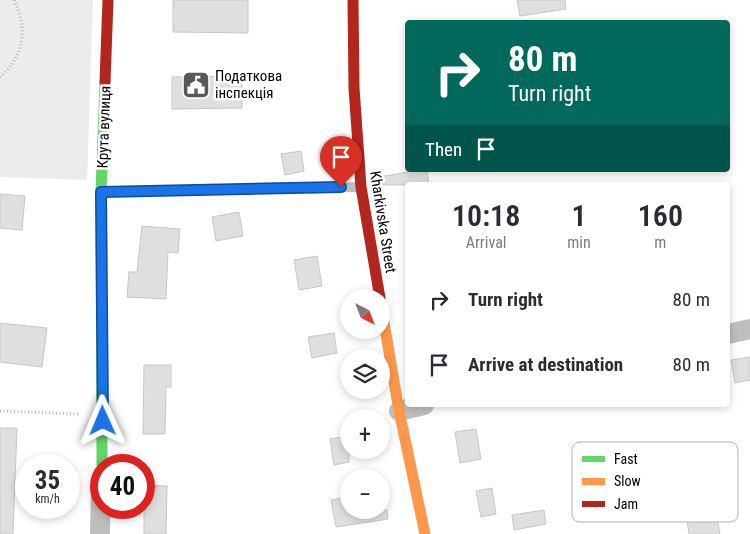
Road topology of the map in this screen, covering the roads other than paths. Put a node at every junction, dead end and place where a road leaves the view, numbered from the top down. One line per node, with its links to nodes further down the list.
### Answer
1 (108, 0): 4 (main road, Крута вулиця)
2 (353, 0): 3 (main road, Kharkivska Street)
3 (361, 187): 4 (lane); 5 (main road, Kharkivska Street)
4 (101, 192): 11 (main road, Крута вулиця)
5 (378, 289)
6 (750, 329): 7 (street)
7 (730, 334)
8 (387, 339): 10 (main road)
9 (416, 407): 10 (street)
10 (399, 411): 14 (main road)
11 (102, 454)
12 (100, 519): 13 (street)
13 (100, 534)
14 (425, 534)

